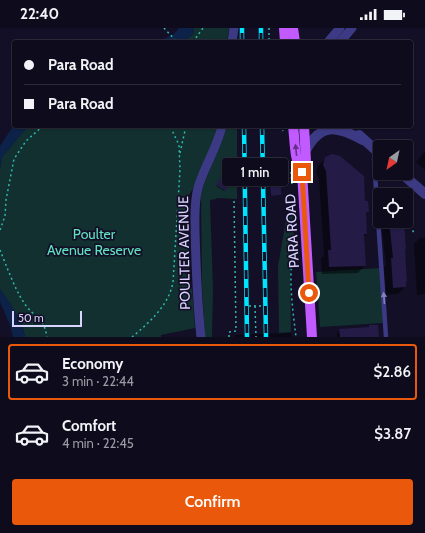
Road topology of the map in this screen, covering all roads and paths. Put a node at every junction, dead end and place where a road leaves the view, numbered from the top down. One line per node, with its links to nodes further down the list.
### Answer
1 (203, 28): 10 (path)
2 (234, 28): 11 (street)
3 (269, 28): 12 (path)
4 (284, 28): 13 (main road)
5 (293, 28): 14 (main road)
6 (340, 28): 15 (street)
7 (352, 28): 16 (street)
8 (164, 29): 9 (path)
9 (175, 40)
10 (194, 40)
11 (232, 40)
12 (269, 40)
13 (285, 40)
14 (295, 40)
15 (330, 40)
16 (342, 40)
17 (41, 128): 38 (path)
18 (171, 128): 29 (path)
19 (186, 128): 29 (path)
20 (221, 128): 48 (street, POULTER AVENUE)
21 (281, 128): 25 (path)
22 (293, 128): 31 (main road, PARA ROAD, one-way to 22)
23 (304, 128): 28 (main road, PARA ROAD)
24 (354, 128): 26 (street)
25 (284, 134)
26 (363, 140): 27 (street); 28 (street)
27 (373, 149)
28 (306, 150): 31 (main road, PARA ROAD)
29 (179, 155): 47 (path)
30 (290, 167): 34 (path)
31 (302, 172): 51 (main road, PARA ROAD)
32 (375, 180): 52 (lane, one-way to 32)
33 (409, 180): 35 (street)
34 (293, 189)
35 (425, 194)
36 (234, 200): 49 (path)
37 (411, 228): 39 (path)
38 (0, 230)
39 (414, 233)
40 (296, 240): 50 (path)
41 (0, 250): 46 (path)
42 (249, 306): 43 (path)
43 (255, 306): 44 (path); 45 (path)
44 (263, 306)
45 (256, 336)
46 (47, 337)
47 (132, 337)
48 (201, 337)
49 (229, 337)
50 (296, 337)
51 (312, 337)
52 (386, 337)

